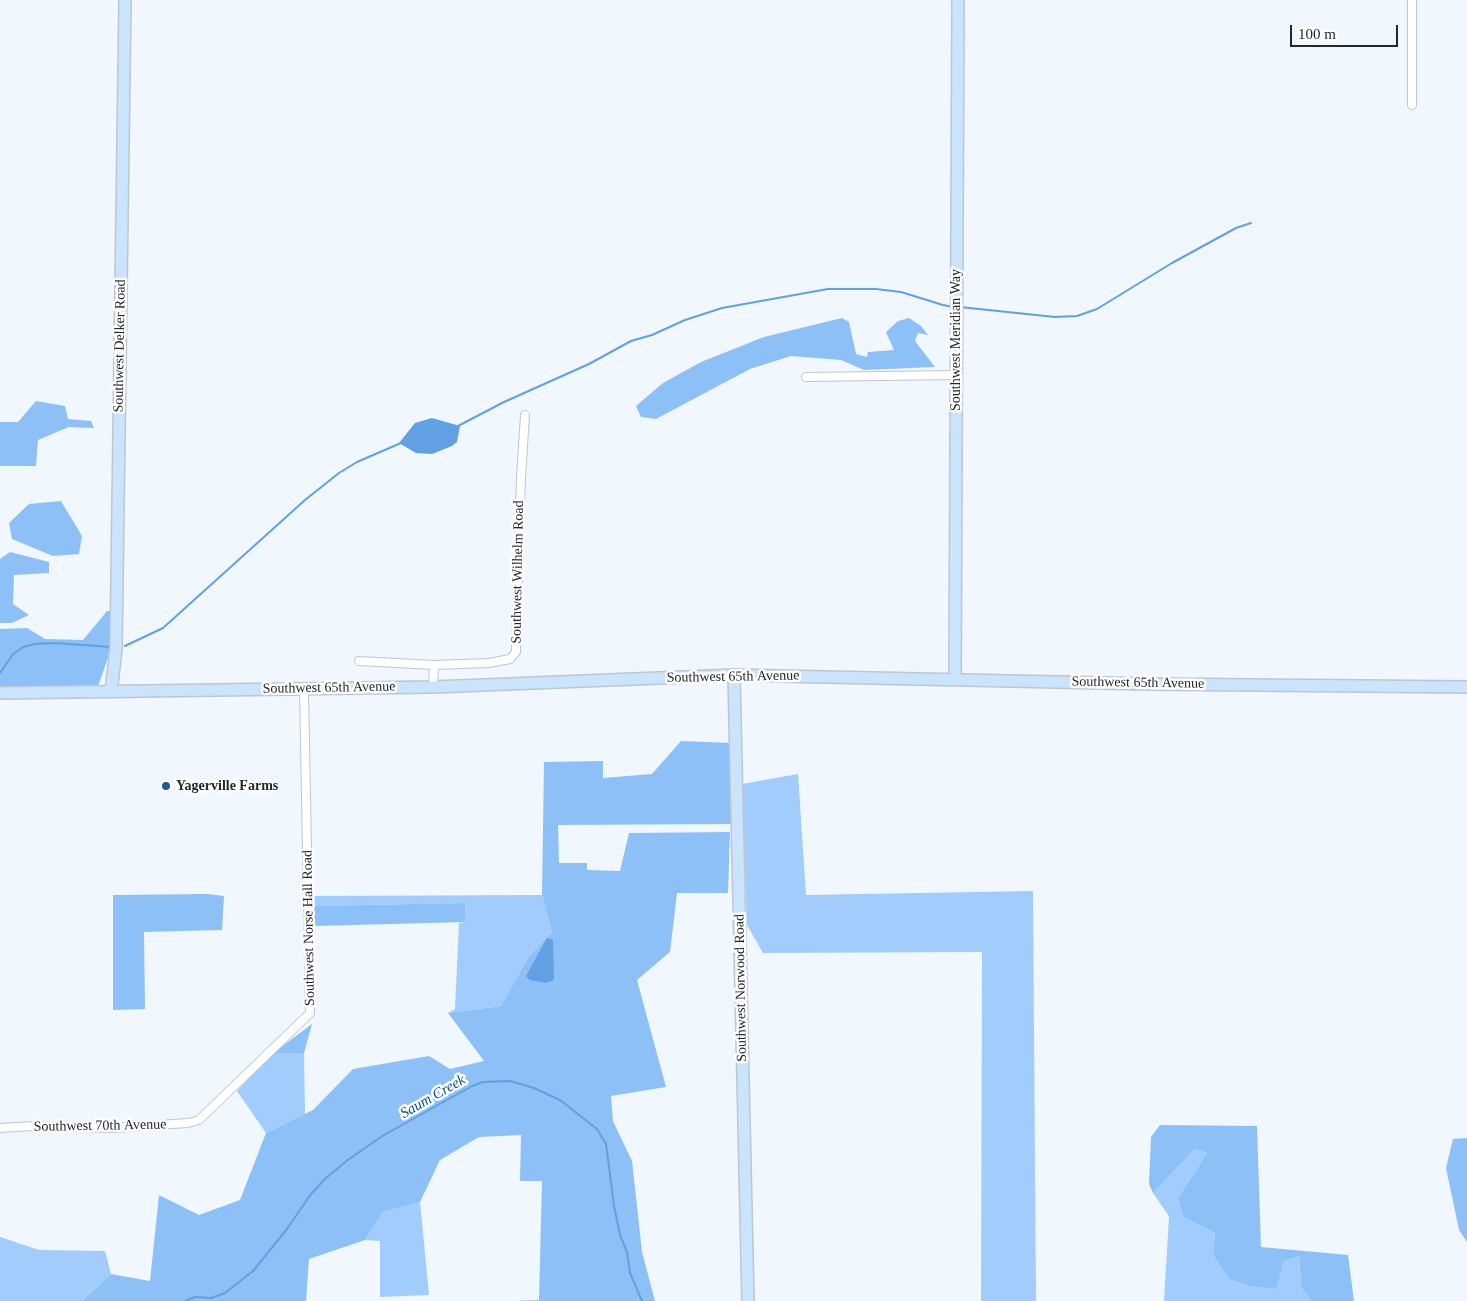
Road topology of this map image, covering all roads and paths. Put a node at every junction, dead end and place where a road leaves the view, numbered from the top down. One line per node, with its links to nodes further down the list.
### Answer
1 (125, 0): 15 (street, Southwest Delker Road)
2 (958, 0): 5 (street, Southwest Meridian Way)
3 (1412, 0): 4 (street)
4 (1412, 105)
5 (955, 375): 6 (street); 11 (street, Southwest Meridian Way)
6 (806, 377)
7 (525, 414): 9 (street, Southwest Wilhelm Road)
8 (359, 661): 9 (street)
9 (434, 665): 12 (street)
10 (734, 675): 11 (street, Southwest 65th Avenue); 12 (street, Southwest 65th Avenue); 19 (street, Southwest Norwood Road)
11 (954, 679): 13 (street, Southwest 65th Avenue)
12 (433, 686): 14 (street, Southwest 65th Avenue)
13 (1467, 687)
14 (304, 689): 15 (street, Southwest 65th Avenue); 17 (street, Southwest Norse Hall Road)
15 (111, 692): 16 (street, Southwest 65th Avenue)
16 (0, 693)
17 (199, 1120): 18 (street, Southwest 70th Avenue)
18 (0, 1128)
19 (748, 1301)

